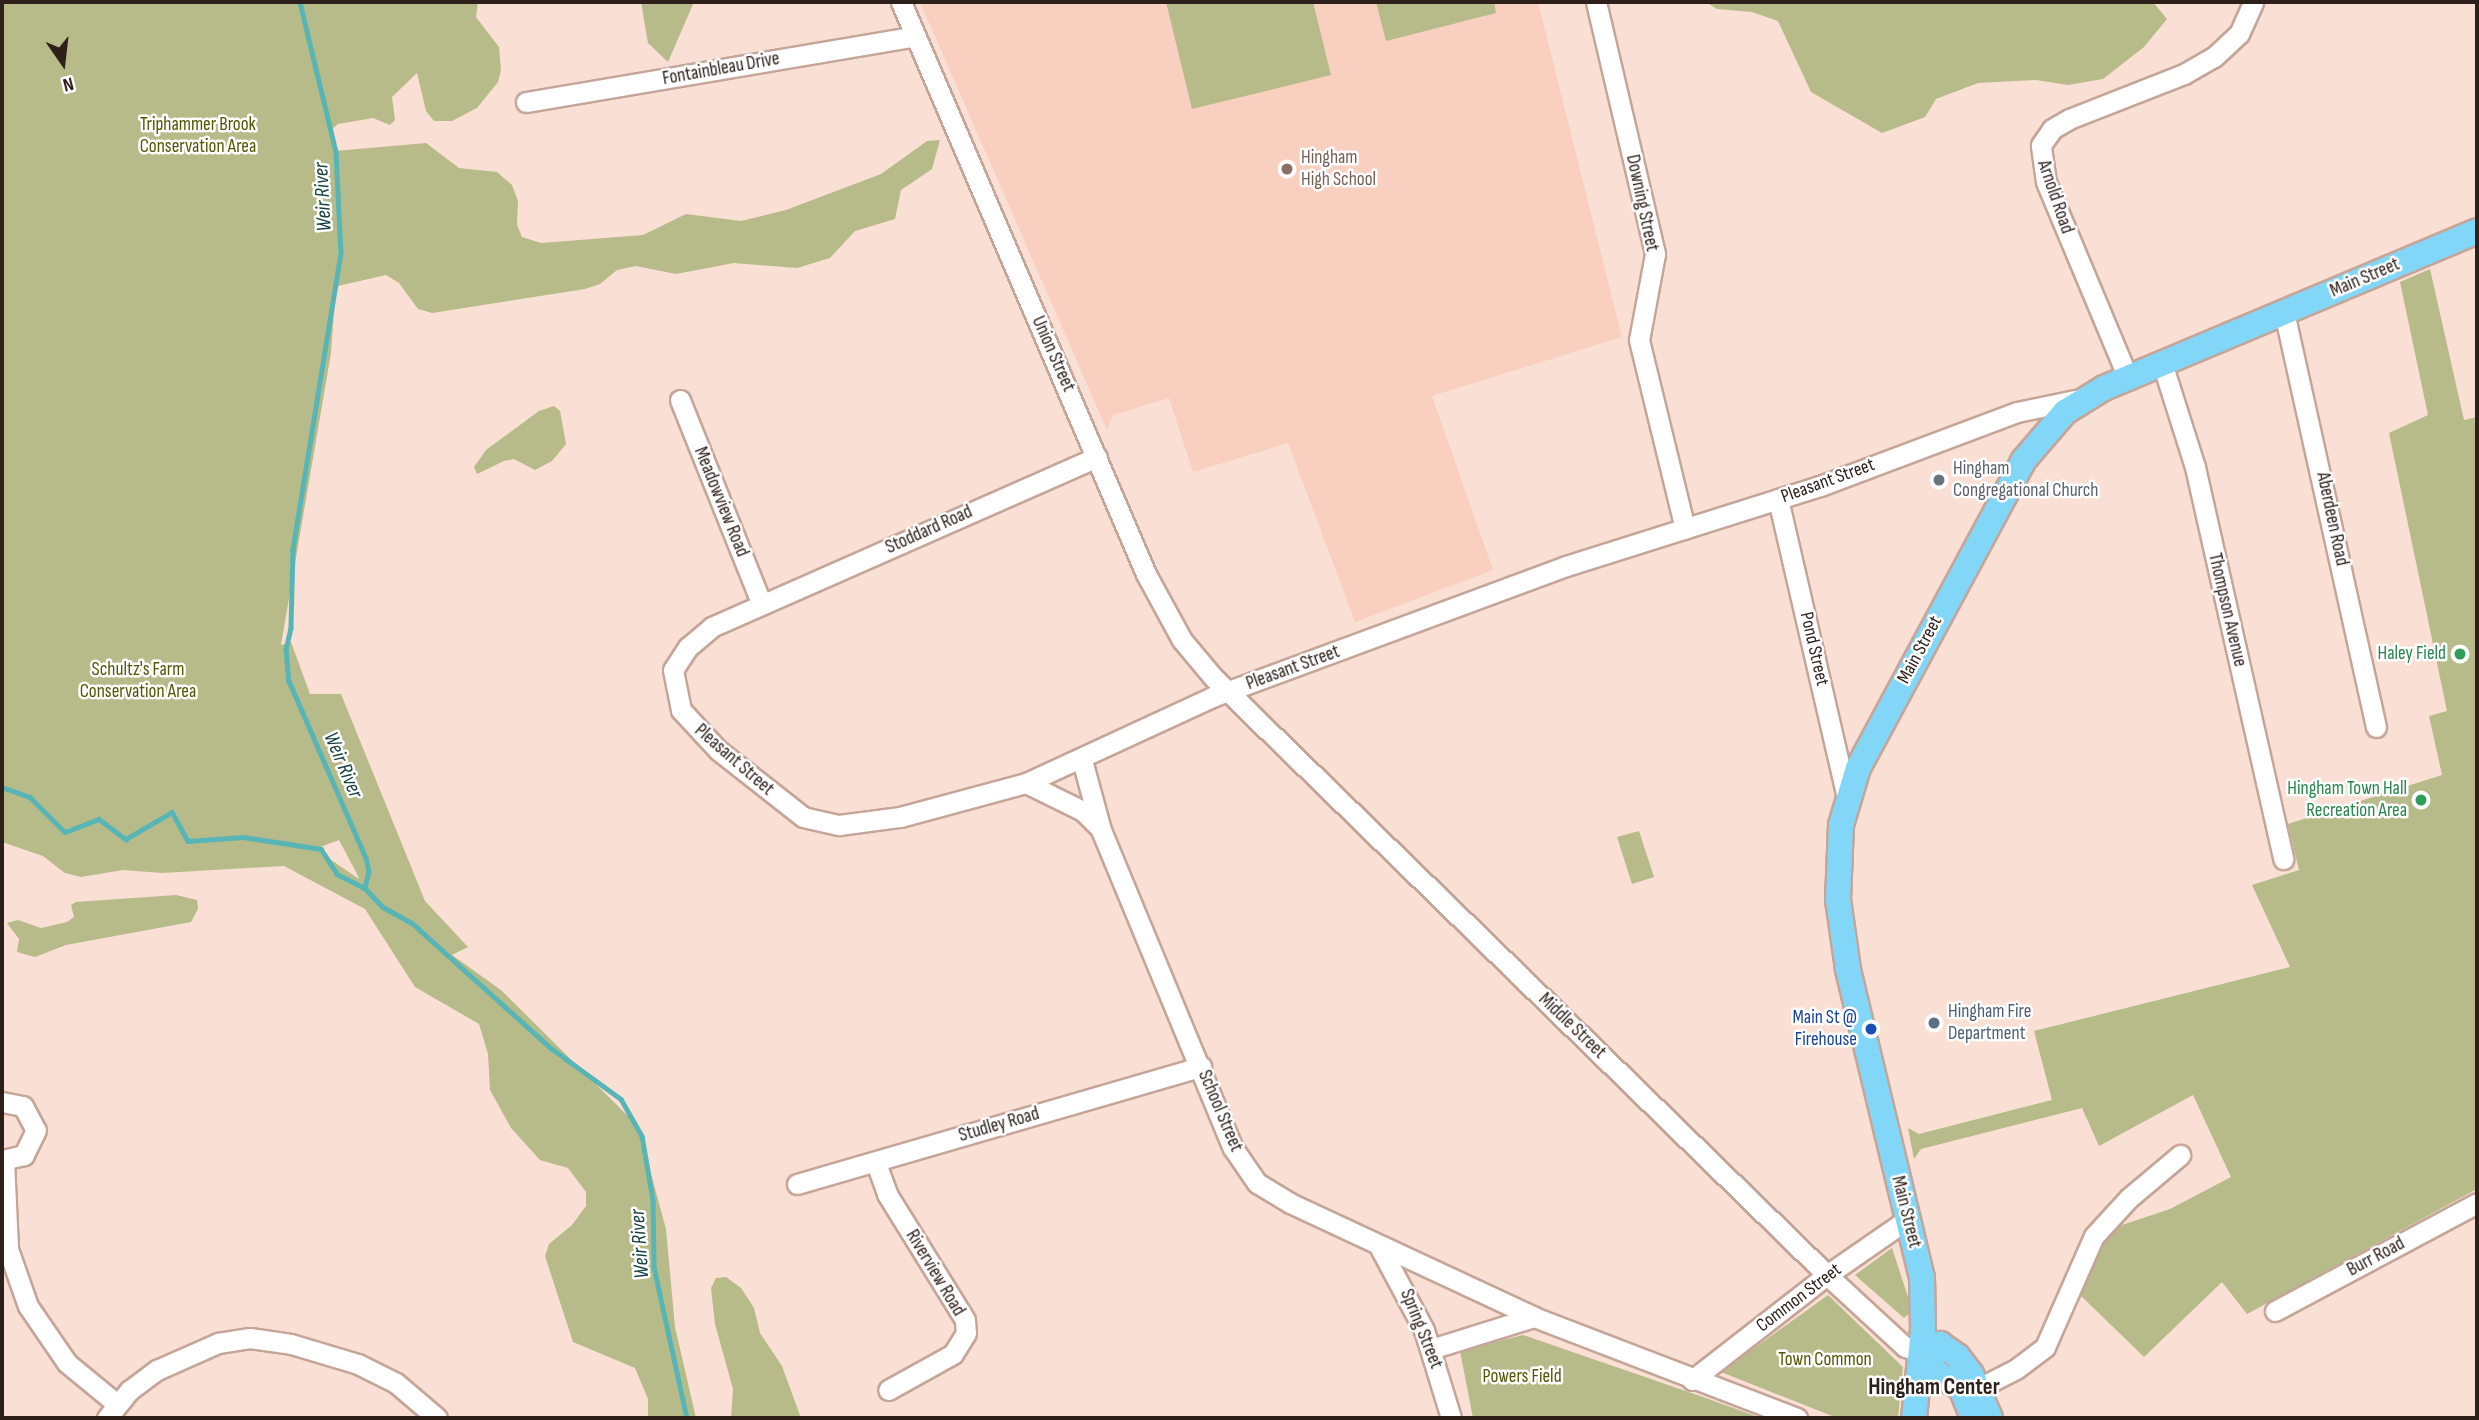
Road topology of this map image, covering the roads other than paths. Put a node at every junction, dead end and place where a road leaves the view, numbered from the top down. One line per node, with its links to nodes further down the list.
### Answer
1 (901, 2): 4 (street, Union Street)
2 (1596, 2): 14 (street, Downing Street)
3 (2253, 2): 9 (street, Arnold Road)
4 (915, 36): 5 (street, Fontainbleau Drive); 12 (street, Union Street)
5 (527, 102)
6 (2477, 231): 7 (main road, Main Street)
7 (2284, 312): 8 (main road, Main Street); 17 (street, Aberdeen Road)
8 (2162, 363): 9 (main road, Main Street); 22 (street, Thompson Avenue)
9 (2128, 378): 10 (main road, Main Street)
10 (2085, 398): 13 (street, Pleasant Street); 20 (main road, Main Street)
11 (680, 400): 15 (street, Meadowview Road)
12 (1097, 457): 15 (street, Stoddard Road); 16 (street, Union Street)
13 (1779, 499): 14 (street, Pleasant Street); 20 (street, Pond Street)
14 (1685, 528): 16 (street, Pleasant Street)
15 (761, 603): 19 (street, Pleasant Street)
16 (1228, 691): 18 (street, Pleasant Street); 32 (street, Middle Street)
17 (2376, 727)
18 (1082, 760): 19 (street, Pleasant Street); 21 (street, School Street)
19 (1026, 783): 21 (street, School Street)
20 (1847, 798): 30 (main road, Main Street)
21 (1101, 830): 23 (street, School Street)
22 (2283, 859)
23 (1201, 1067): 27 (street, Studley Road); 31 (street, School Street)
24 (2, 1102): 26 (street)
25 (2180, 1155): 39 (street)
26 (3, 1160): 40 (street)
27 (876, 1163): 28 (street, Studley Road); 38 (street, Riverview Road)
28 (797, 1184)
29 (2477, 1203): 33 (street, Burr Road)
30 (1908, 1219): 32 (street, Common Street); 36 (main road, Main Street)
31 (1379, 1245): 34 (street, School Street); 35 (street, Spring Street)
32 (1827, 1275): 36 (street, Middle Street); 37 (street, Common Street)
33 (2275, 1311)
34 (1534, 1317): 35 (street); 37 (street, School Street)
35 (1431, 1349): 42 (street, Spring Street)
36 (1922, 1352): 39 (main road); 44 (main road, Main Street)
37 (1692, 1380): 43 (street, School Street)
38 (888, 1390)
39 (1971, 1392): 45 (main road); 46 (main road)
40 (112, 1411): 41 (street)
41 (437, 1418)
42 (1451, 1418)
43 (1797, 1418)
44 (1914, 1418)
45 (1973, 1418)
46 (1990, 1418)

